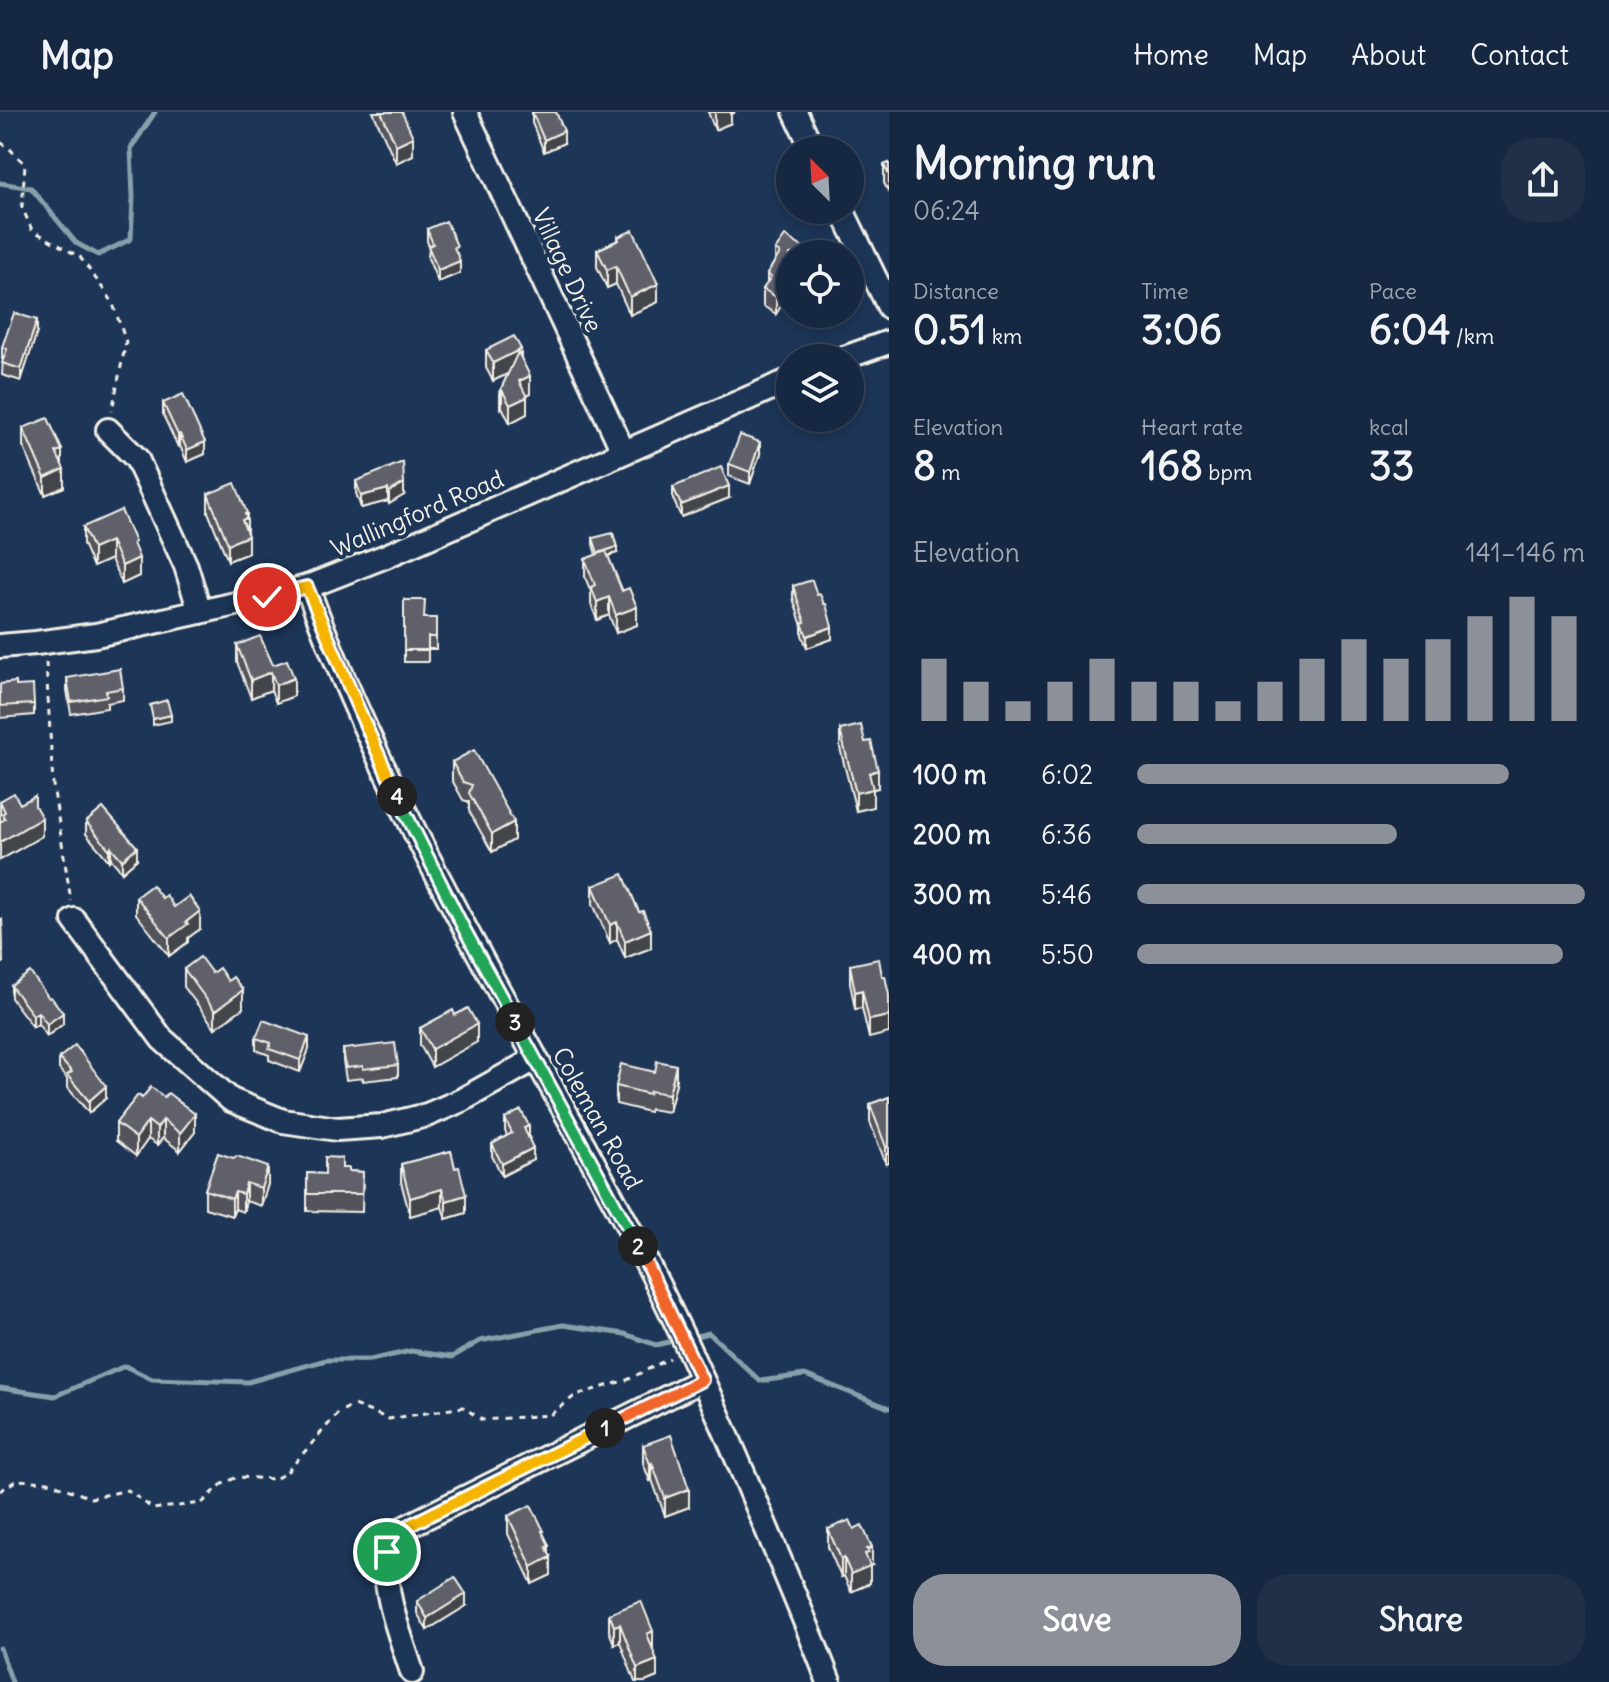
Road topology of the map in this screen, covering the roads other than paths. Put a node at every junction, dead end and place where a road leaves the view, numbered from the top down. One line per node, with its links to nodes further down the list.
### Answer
1 (465, 112): 10 (street, Village Drive)
2 (795, 112): 3 (street)
3 (806, 136)
4 (849, 224): 5 (street)
5 (889, 307)
6 (889, 342): 7 (street)
7 (864, 351)
8 (776, 386): 10 (street, Wallingford Road)
9 (108, 430): 12 (street)
10 (623, 451): 11 (street, Wallingford Road)
11 (307, 587): 12 (street, Wallingford Road); 15 (street, Coleman Road)
12 (200, 612): 13 (street, Wallingford Road)
13 (0, 646)
14 (74, 920): 15 (street)
15 (535, 1059): 16 (street, Coleman Road)
16 (702, 1380): 17 (street); 18 (street, Coleman Road)
17 (412, 1672)
18 (829, 1682)

